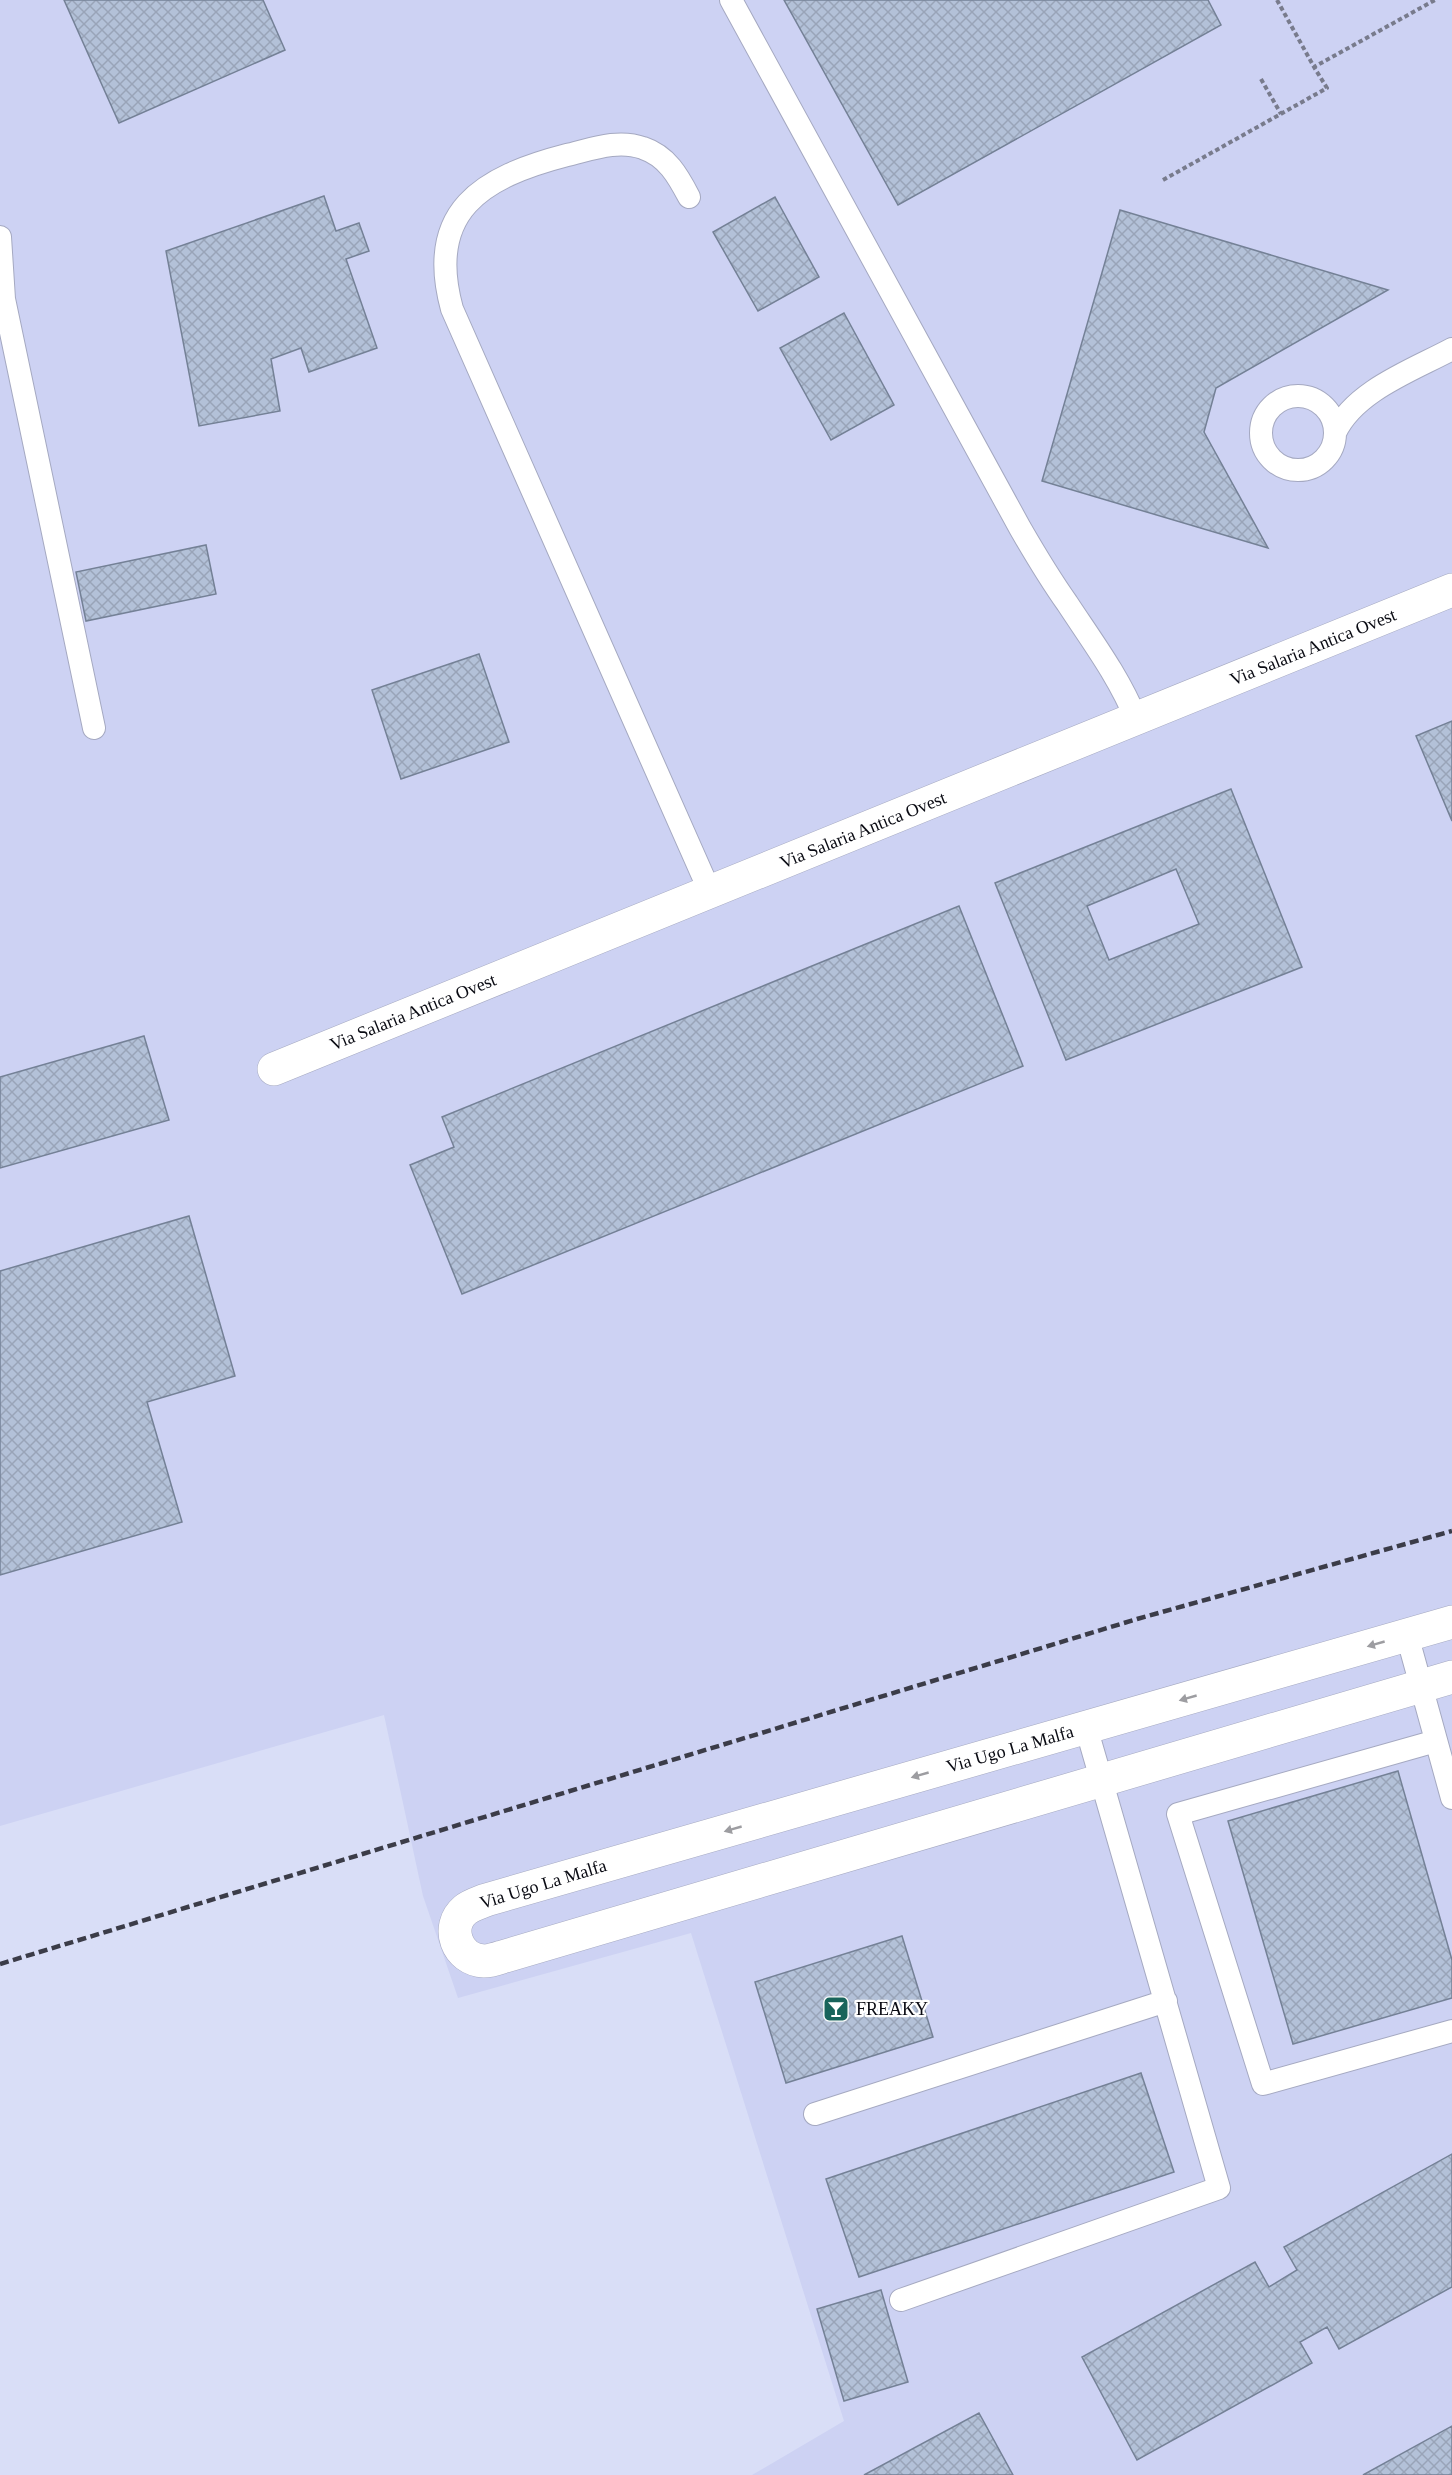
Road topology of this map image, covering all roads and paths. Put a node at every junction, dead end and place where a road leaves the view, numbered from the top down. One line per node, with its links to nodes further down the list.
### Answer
1 (731, 0): 15 (lane)
2 (1277, 0): 4 (path)
3 (1435, 0): 4 (path)
4 (1314, 67): 6 (path)
5 (1261, 79): 6 (path)
6 (1281, 114): 7 (path)
7 (1163, 180)
8 (689, 197): 17 (lane)
9 (0, 237): 16 (lane)
10 (1452, 349): 11 (lane)
11 (1362, 398): 12 (lane); 13 (lane)
12 (1320, 402): 13 (lane); 13 (lane)
13 (1335, 433)
14 (1452, 590): 15 (street, Via Salaria Antica Ovest)
15 (1136, 719): 17 (street, Via Salaria Antica Ovest)
16 (94, 728)
17 (710, 892): 18 (street, Via Salaria Antica Ovest)
18 (274, 1068)
19 (1452, 1622): 20 (street, Via Ugo La Malfa)
20 (1407, 1635): 22 (lane); 23 (street, Via Ugo La Malfa, one-way to 23)
21 (1452, 1677): 22 (street, Via Ugo La Malfa)
22 (1421, 1687): 24 (lane); 25 (street, Via Ugo La Malfa)
23 (1086, 1727): 25 (lane); 25 (street, Via Ugo La Malfa, one-way to 25)
24 (1436, 1741): 26 (lane); 28 (lane)
25 (1102, 1780): 27 (lane)
26 (1452, 1798)
27 (1166, 2001): 29 (lane); 30 (lane)
28 (1452, 2031)
29 (815, 2114)
30 (901, 2300)

